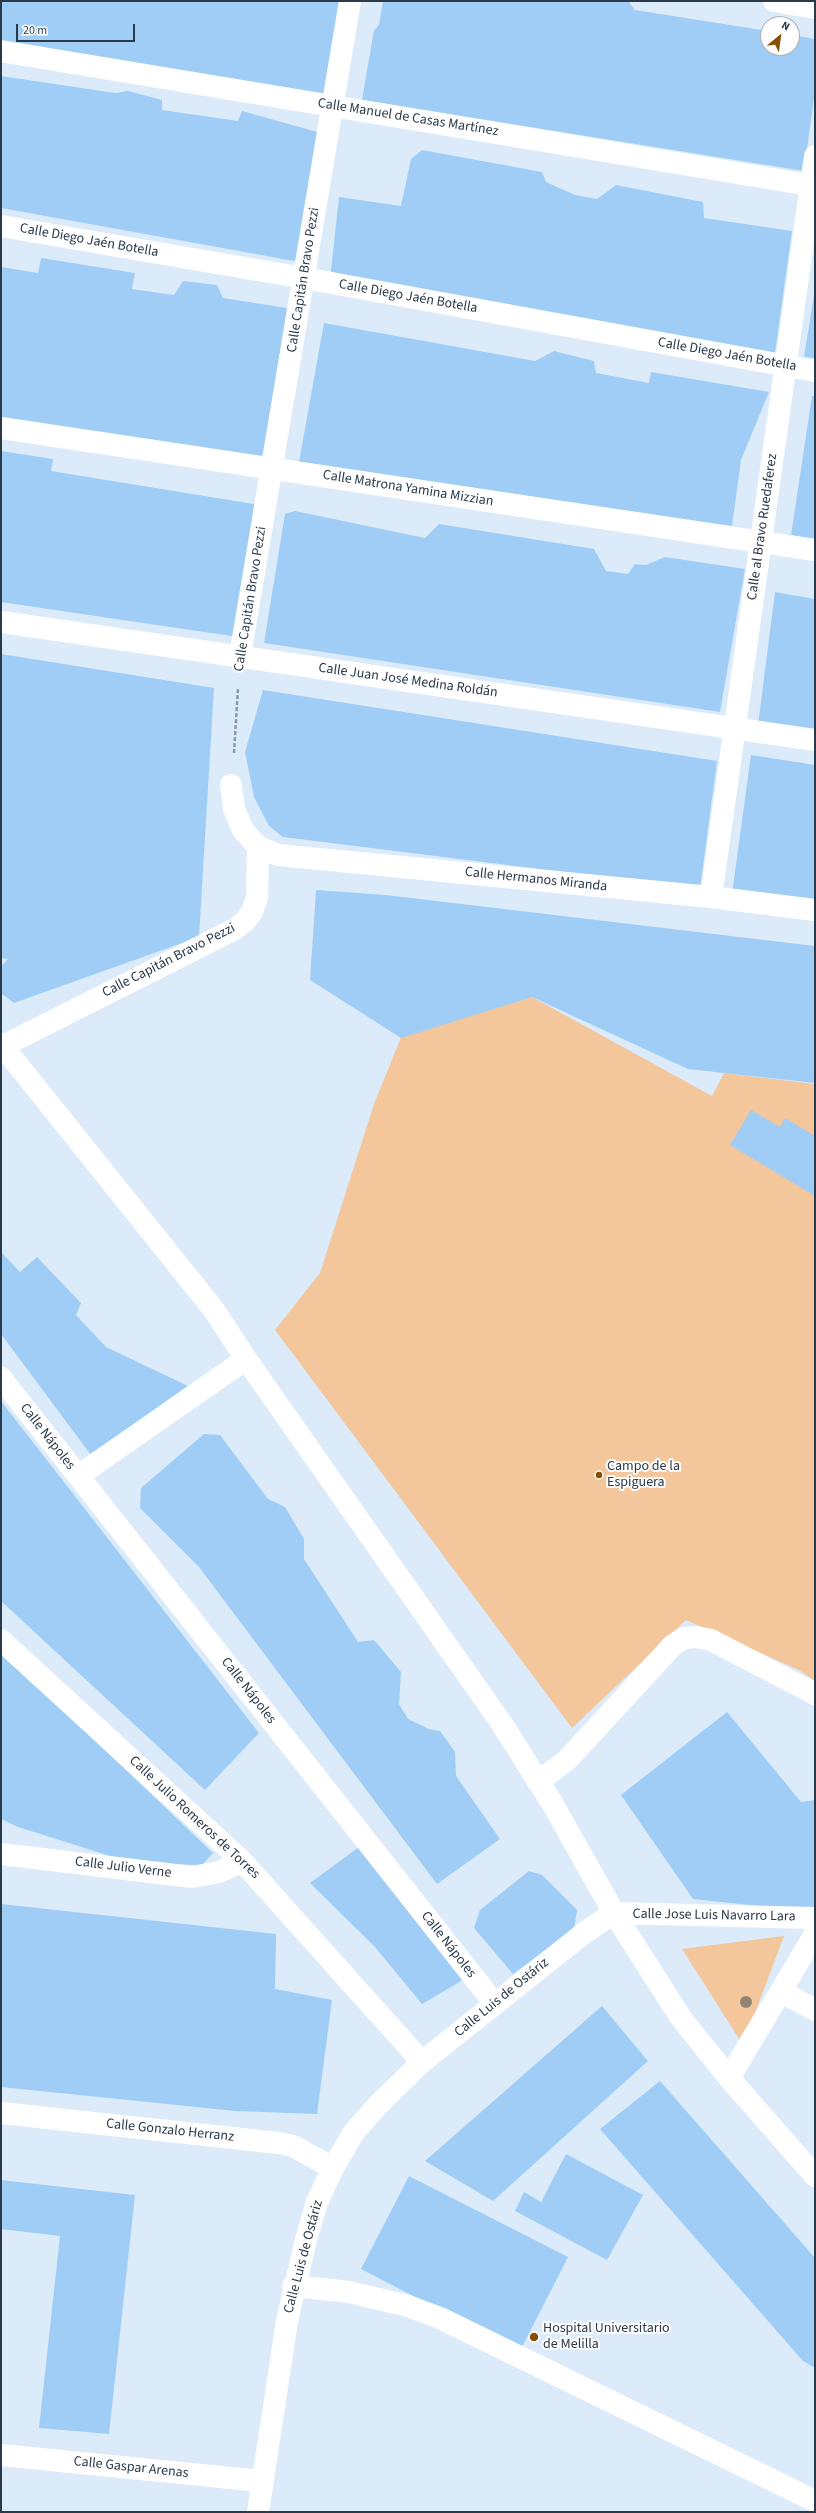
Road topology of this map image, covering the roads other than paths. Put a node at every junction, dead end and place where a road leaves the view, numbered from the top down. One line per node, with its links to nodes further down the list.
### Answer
1 (350, 1): 5 (street, Calle Capitán Bravo Pezzi)
2 (774, 1): 3 (street)
3 (815, 8)
4 (1, 51): 5 (street, Calle Manuel de Casas Martínez)
5 (333, 106): 7 (street, Calle Manuel de Casas Martínez); 9 (street, Calle Capitán Bravo Pezzi)
6 (815, 156): 7 (street, Calle al Bravo Ruedaferez)
7 (813, 185): 10 (street, Calle al Bravo Ruedaferez)
8 (1, 226): 9 (street, Calle Diego Jaén Botella)
9 (304, 278): 10 (street, Calle Diego Jaén Botella); 13 (street, Calle Capitán Bravo Pezzi)
10 (786, 366): 11 (street, Calle Diego Jaén Botella); 14 (street, Calle al Bravo Ruedaferez)
11 (815, 371)
12 (1, 428): 13 (street, Calle Matrona Yamina Mizzian)
13 (272, 468): 14 (street, Calle Matrona Yamina Mizzian); 17 (street, Calle Capitán Bravo Pezzi)
14 (761, 542): 15 (street, Calle Matrona Yamina Mizzian); 18 (street, Calle al Bravo Ruedaferez)
15 (815, 550)
16 (1, 622): 17 (street, Calle Juan José Medina Roldán)
17 (240, 656): 18 (street, Calle Juan José Medina Roldán)
18 (735, 729): 19 (street, Calle Juan José Medina Roldán); 22 (street, Calle al Bravo Ruedaferez)
19 (815, 740)
20 (231, 785): 21 (street)
21 (258, 847): 22 (street, Calle Hermanos Miranda); 24 (street, Calle Capitán Bravo Pezzi)
22 (711, 897): 23 (street, Calle Hermanos Miranda)
23 (815, 910)
24 (2, 1045): 25 (street)
25 (246, 1359): 27 (street); 30 (street)
26 (1, 1378): 27 (street, Calle Nápoles)
27 (78, 1476): 37 (street, Calle Nápoles)
28 (1, 1640): 32 (street, Calle Julio Romeros de Torres)
29 (815, 1694): 30 (street)
30 (538, 1782): 33 (street)
31 (1, 1854): 32 (street, Calle Julio Verne)
32 (242, 1860): 39 (street, Calle Julio Romeros de Torres)
33 (614, 1913): 34 (street, Calle Jose Luis Navarro Lara); 37 (street, Calle Luis de Ostáriz); 40 (street)
34 (815, 1918)
35 (815, 1934): 36 (street)
36 (782, 1992): 38 (street); 40 (street)
37 (495, 2004): 39 (street, Calle Luis de Ostáriz)
38 (815, 2010)
39 (422, 2062): 42 (street, Calle Luis de Ostáriz)
40 (729, 2078): 43 (street)
41 (1, 2114): 42 (street, Calle Gonzalo Herranz)
42 (333, 2168): 44 (street, Calle Luis de Ostáriz)
43 (815, 2176)
44 (294, 2286): 46 (street, Calle Luis de Ostáriz); 47 (street)
45 (1, 2455): 46 (street, Calle Gaspar Arenas)
46 (261, 2480): 48 (street, Calle Luis de Ostáriz)
47 (815, 2501)
48 (258, 2512)

